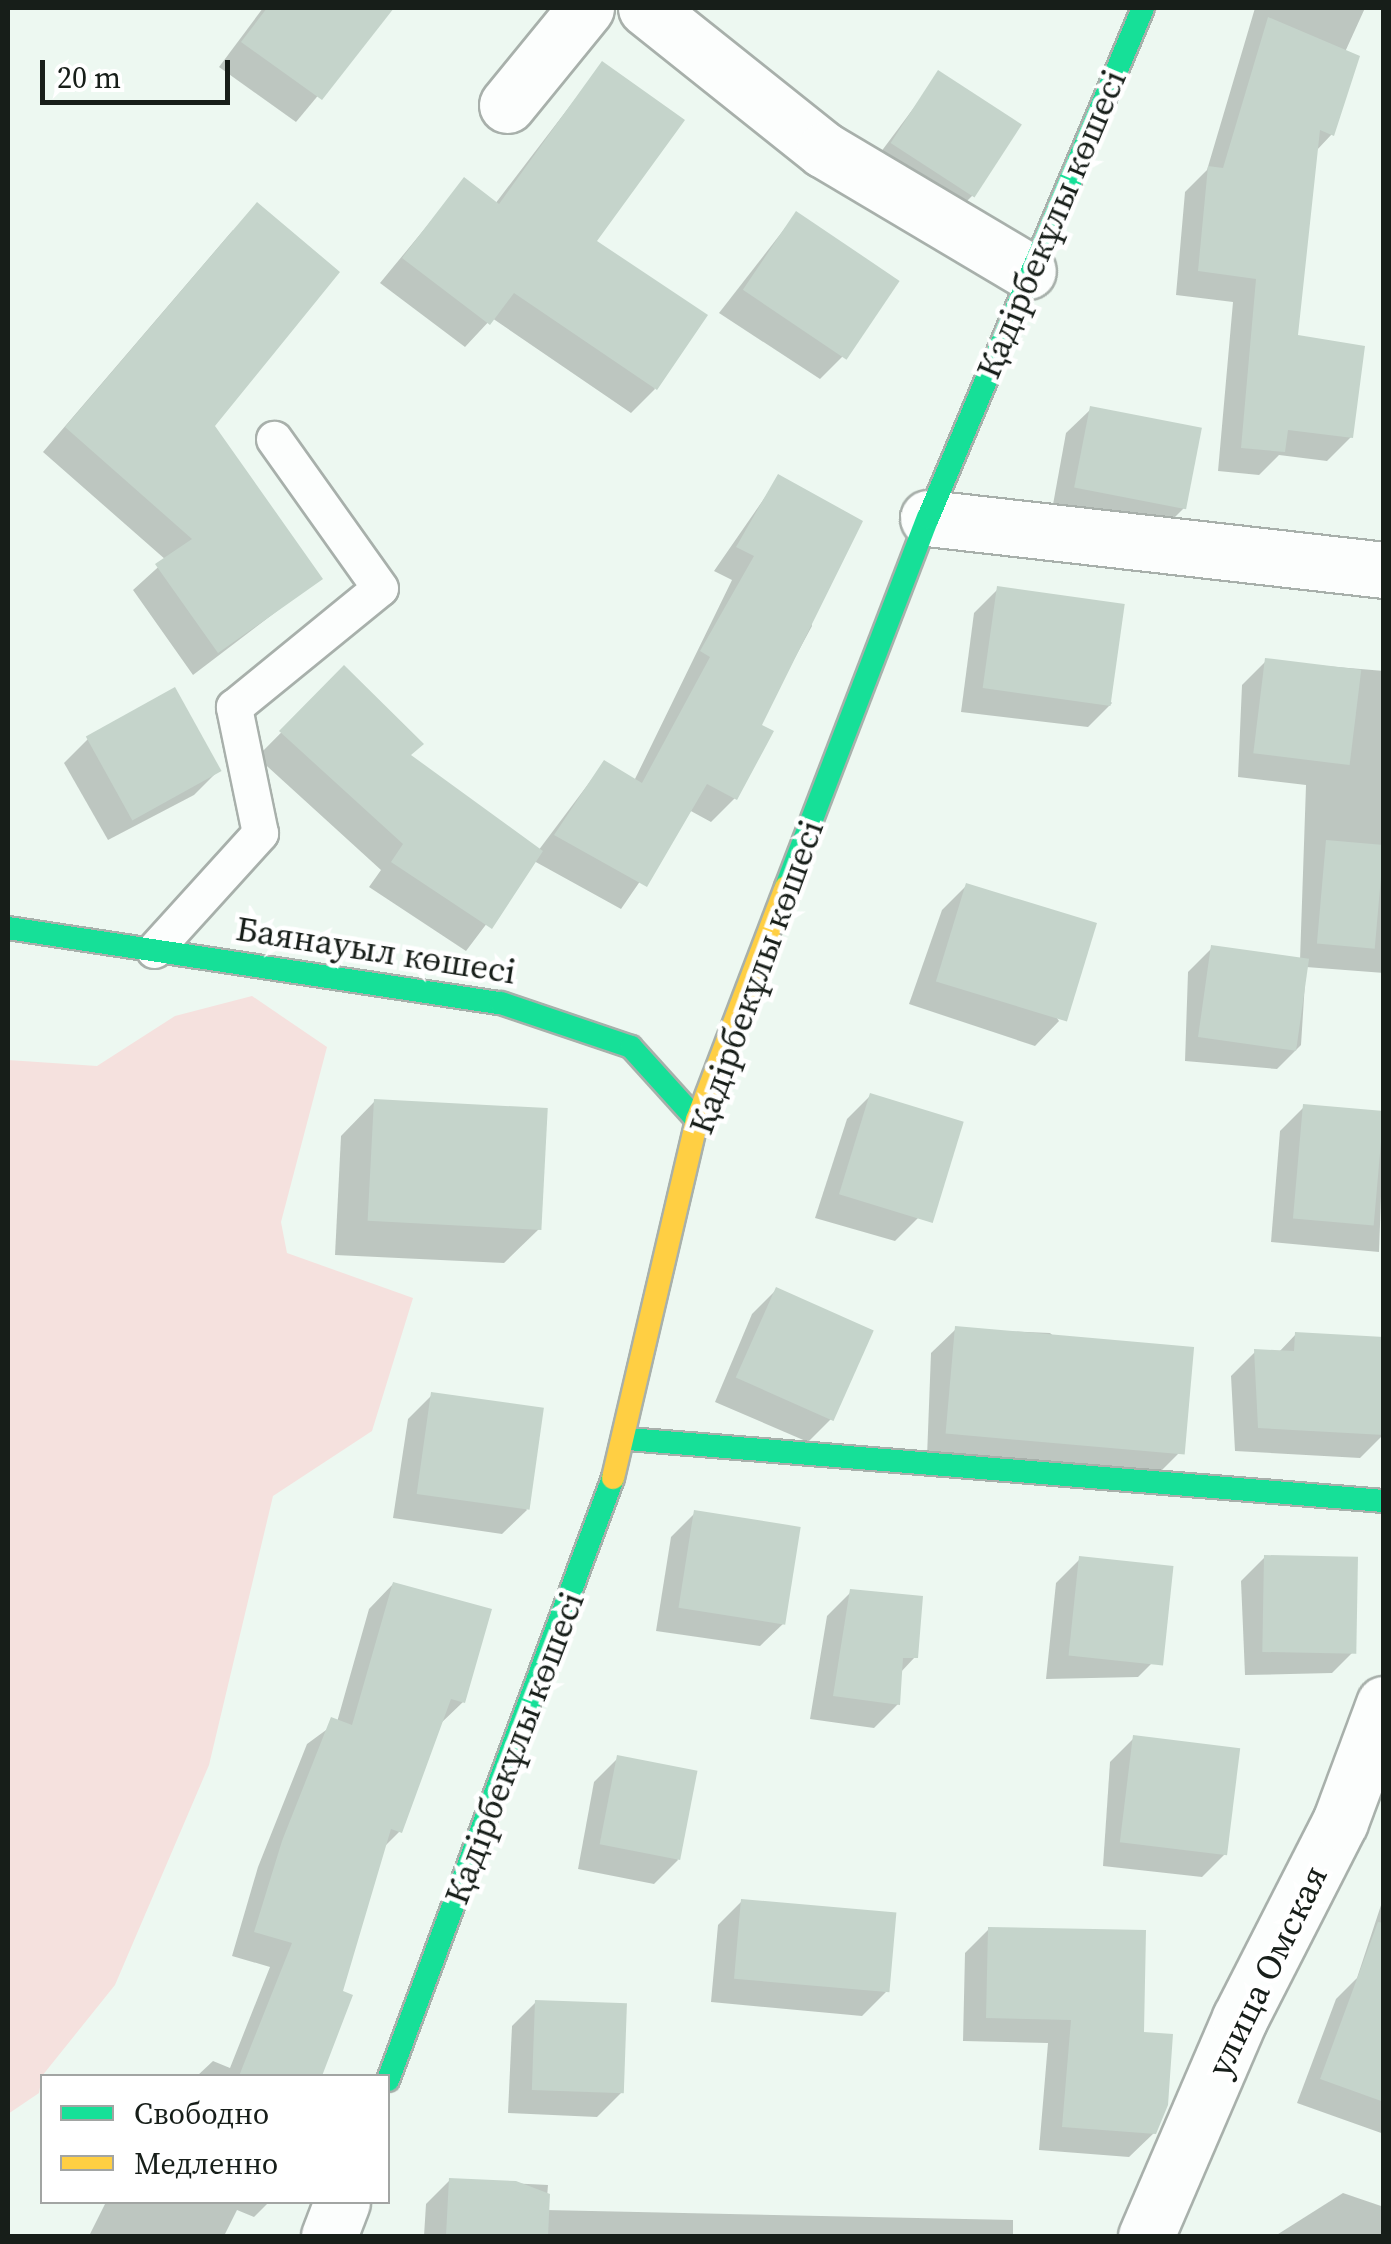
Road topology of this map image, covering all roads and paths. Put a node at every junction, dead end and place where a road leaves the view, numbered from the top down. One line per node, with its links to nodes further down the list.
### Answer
1 (586, 8): 4 (street)
2 (646, 8): 5 (street)
3 (1144, 8): 5 (street, Қадірбекұлы көшесі)
4 (507, 105)
5 (1028, 271): 7 (street, Қадірбекұлы көшесі)
6 (274, 439): 10 (lane)
7 (928, 518): 8 (street); 11 (street, Қадірбекұлы көшесі)
8 (1384, 570)
9 (8, 928): 10 (street, Баянауыл көшесі)
10 (154, 950): 11 (street, Баянауыл көшесі)
11 (697, 1120): 12 (street, Қадірбекұлы көшесі)
12 (628, 1439): 13 (street); 15 (street, Қадірбекұлы көшесі)
13 (1384, 1502)
14 (1384, 1704): 18 (street, улица Омская)
15 (390, 2075)
16 (341, 2204): 17 (street)
17 (329, 2236)
18 (1146, 2236)

